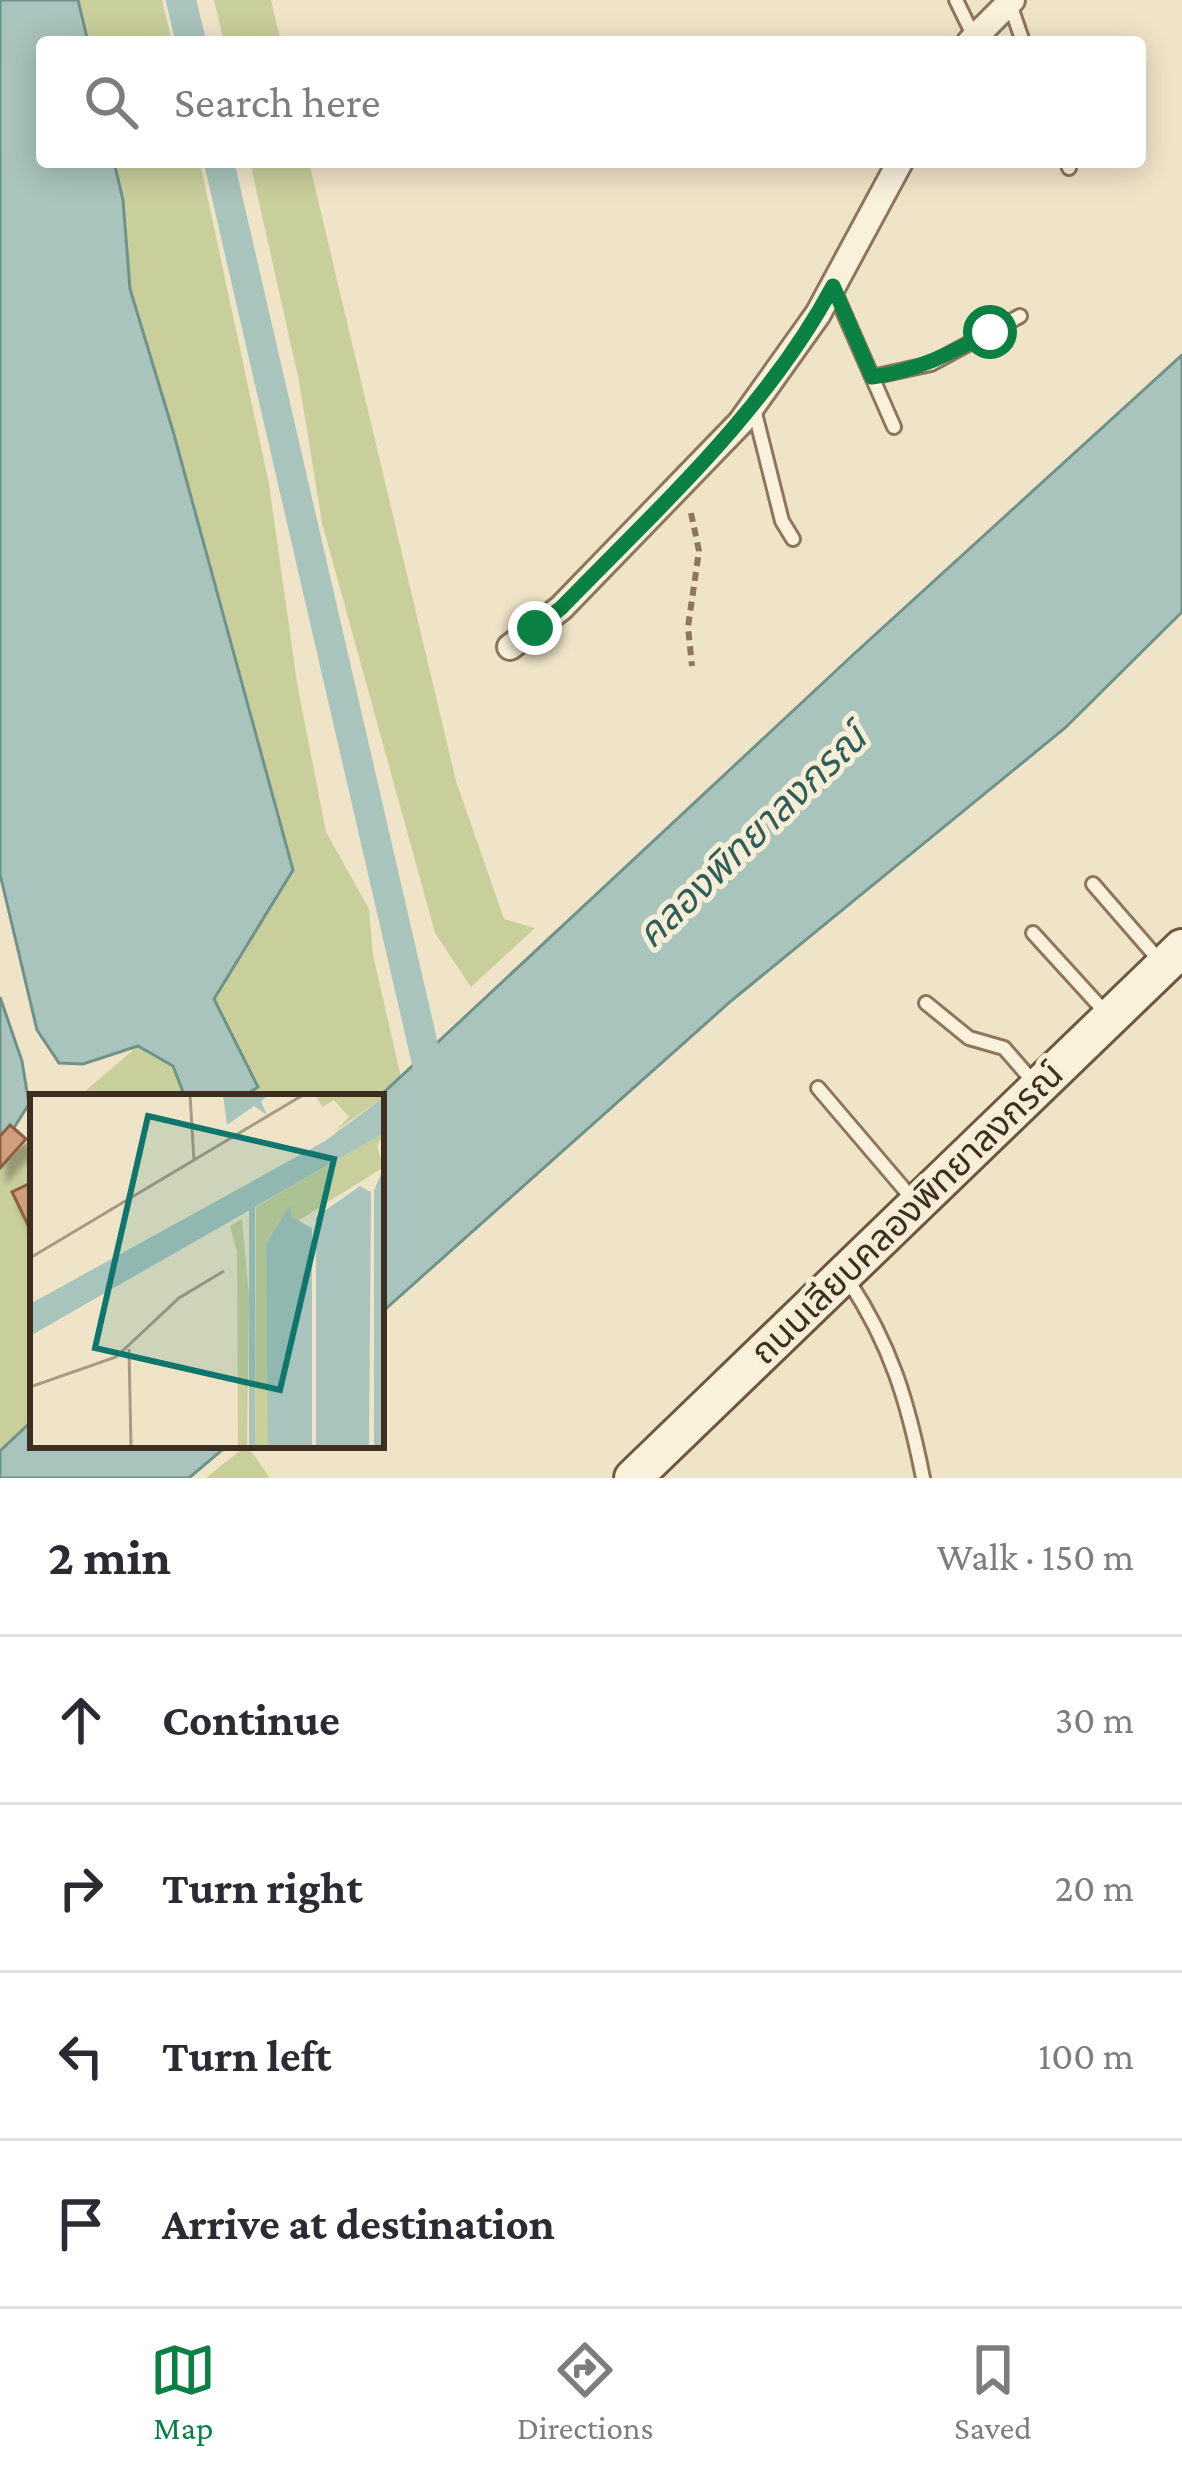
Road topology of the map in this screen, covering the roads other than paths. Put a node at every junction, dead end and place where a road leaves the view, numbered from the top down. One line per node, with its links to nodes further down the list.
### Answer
1 (956, 0): 3 (lane)
2 (1010, 1): 4 (street); 5 (lane)
3 (970, 36)
4 (976, 36)
5 (1021, 36)
6 (897, 168): 7 (street)
7 (833, 286): 9 (lane); 10 (street)
8 (1020, 316): 9 (lane)
9 (872, 377): 11 (lane)
10 (753, 404): 12 (lane); 13 (street)
11 (894, 428)
12 (793, 539)
13 (510, 647)
14 (1093, 884): 16 (lane)
15 (1033, 933): 18 (lane)
16 (1173, 957): 18 (main road, ถนนเลียบคลองพิทยาลงกรณ์)
17 (926, 1003): 19 (lane)
18 (1110, 1018): 19 (main road, ถนนเลียบคลองพิทยาลงกรณ์)
19 (1038, 1087): 21 (main road, ถนนเลียบคลองพิทยาลงกรณ์)
20 (818, 1088): 21 (lane)
21 (917, 1204): 22 (main road, ถนนเลียบคลองพิทยาลงกรณ์)
22 (844, 1274): 23 (main road, ถนนเลียบคลองพิทยาลงกรณ์); 24 (lane)
23 (632, 1478)
24 (923, 1478)

